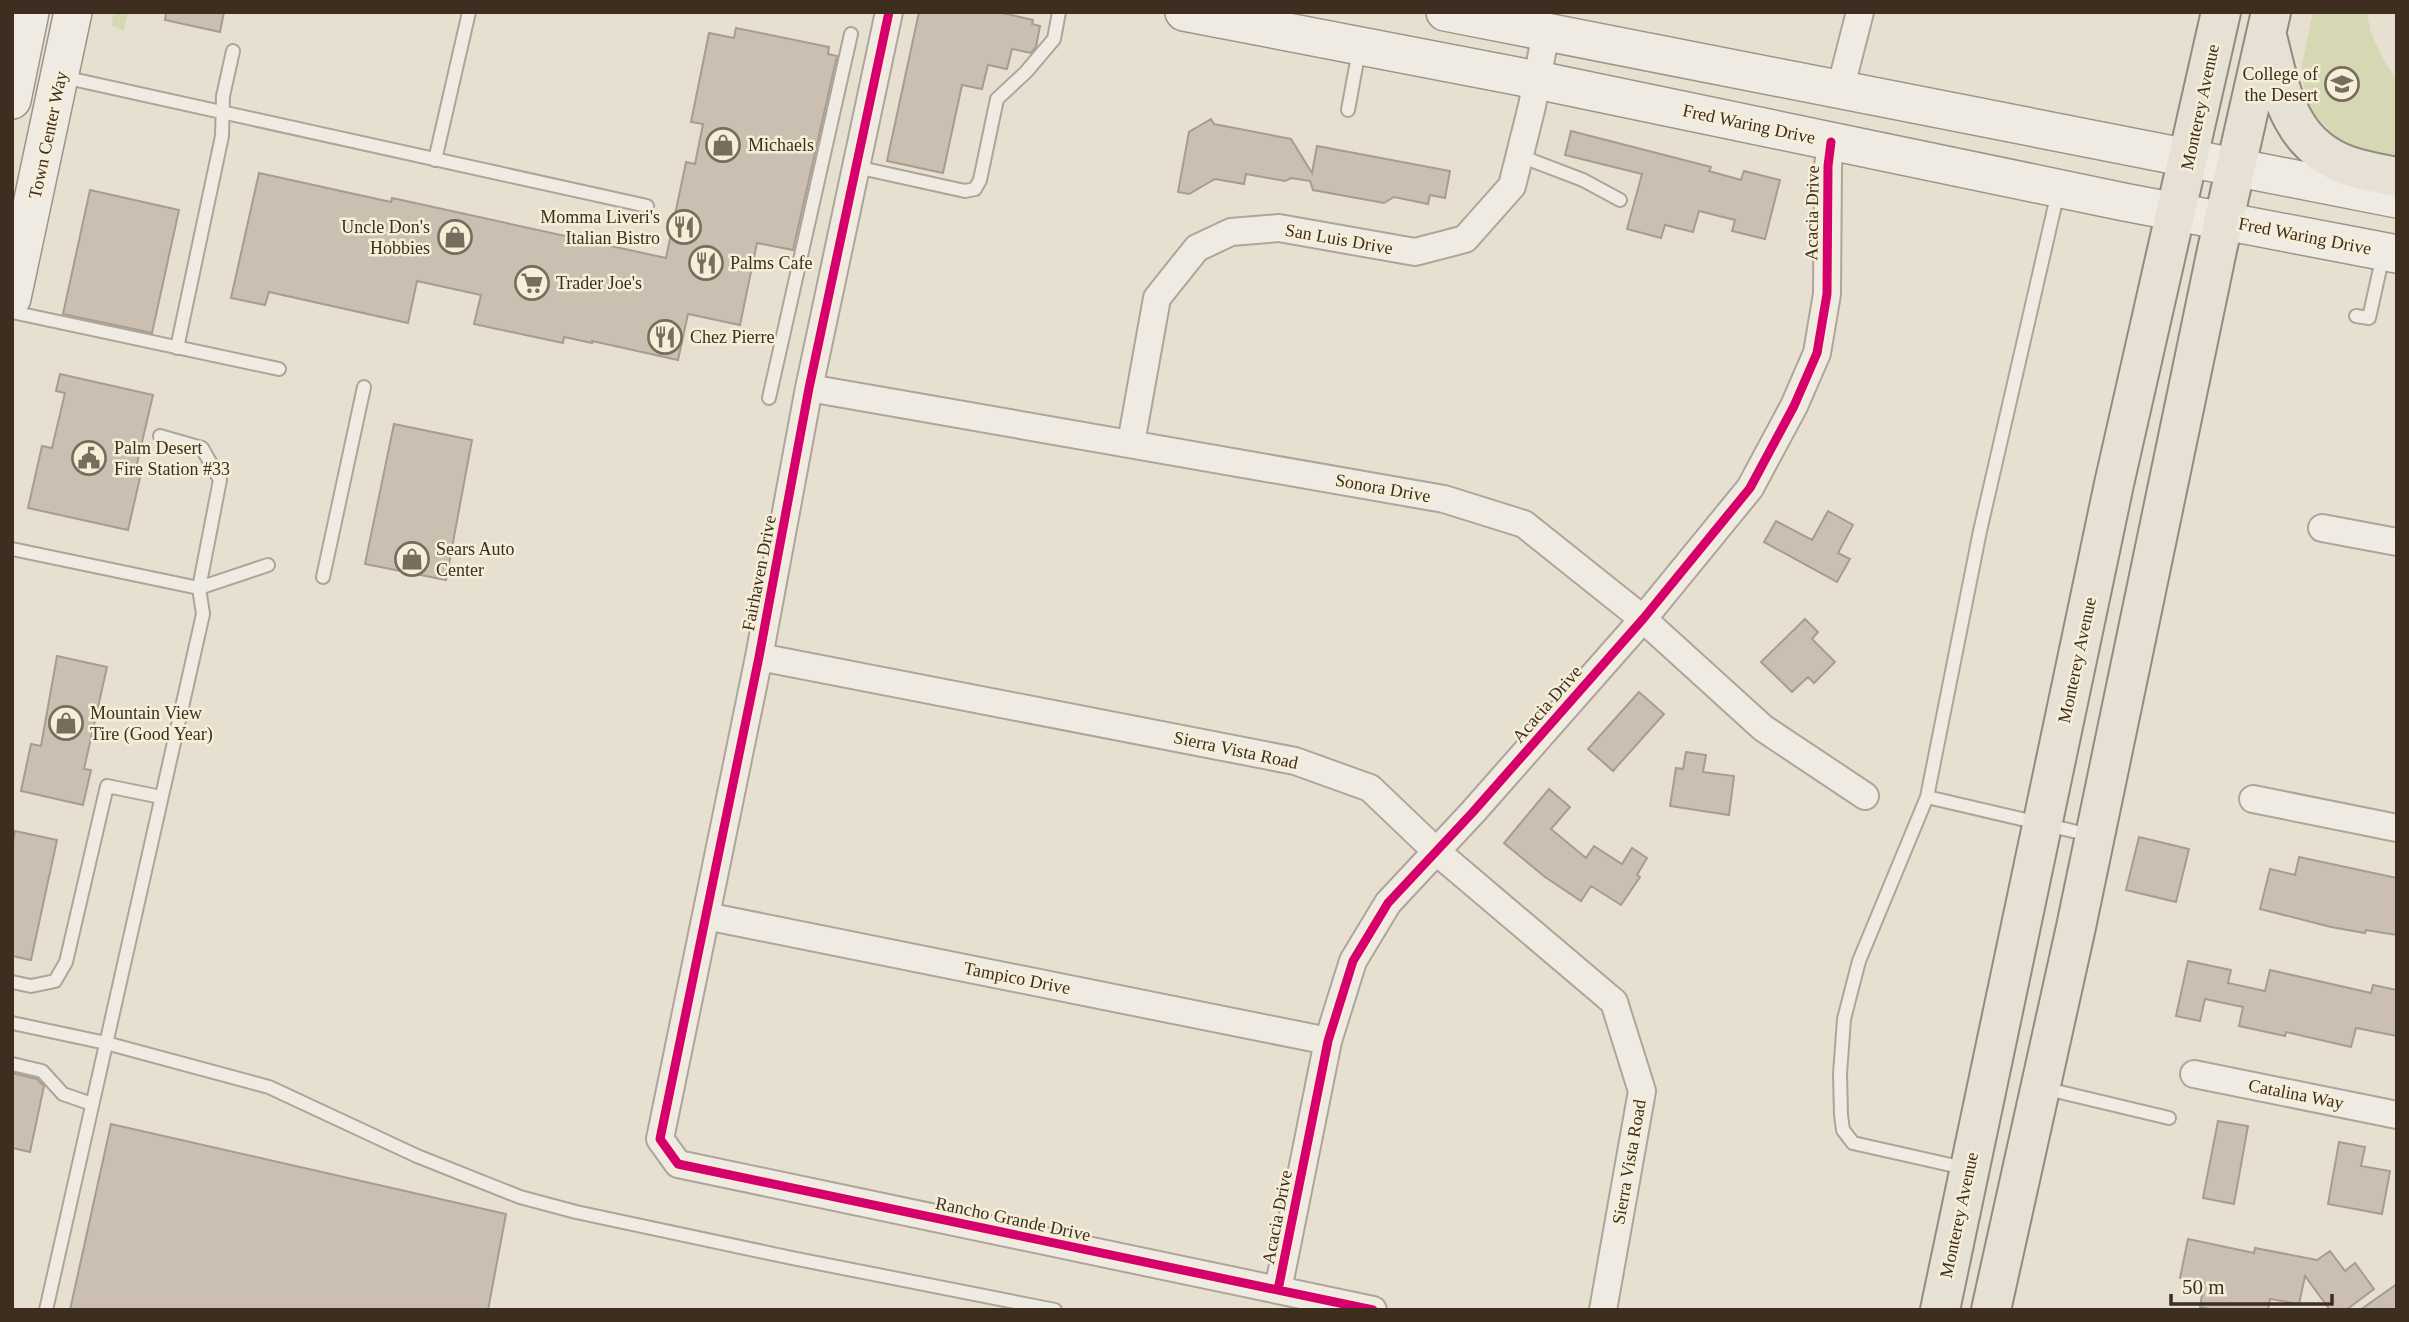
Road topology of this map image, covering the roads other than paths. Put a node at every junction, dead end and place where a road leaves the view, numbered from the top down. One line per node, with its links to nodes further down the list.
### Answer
1 (73, 12): 16 (main road, Town Center Way)
2 (469, 12): 27 (lane)
3 (889, 12): 29 (street, Fairhaven Drive)
4 (1059, 12): 29 (lane)
5 (1184, 12): 9 (main road, Fred Waring Drive)
6 (1445, 12): 12 (main road)
7 (1860, 12): 18 (street)
8 (2221, 12): 26 (main road, Monterey Avenue)
9 (1254, 19): 14 (main road, Fred Waring Drive)
10 (2269, 23): 28 (main road); 30 (main road)
11 (23, 26): 19 (main road)
12 (1546, 32): 17 (street, San Luis Drive); 18 (main road)
13 (851, 34): 45 (lane)
14 (1360, 46): 17 (main road, Fred Waring Drive); 21 (lane)
15 (233, 51): 22 (lane)
16 (60, 77): 22 (lane); 38 (main road, Town Center Way)
17 (1537, 80): 20 (main road, Fred Waring Drive); 25 (street, San Luis Drive)
18 (1840, 90): 20 (main road); 23 (main road)
19 (12, 100)
20 (1650, 103): 24 (main road, Fred Waring Drive)
21 (1348, 110)
22 (222, 114): 27 (lane); 41 (lane)
23 (2000, 122): 24 (main road); 26 (main road)
24 (1831, 142): 31 (main road, Fred Waring Drive); 54 (street, Acacia Drive)
25 (1520, 156): 32 (lane); 47 (street, San Luis Drive)
26 (2189, 158): 28 (main road); 35 (main road, Monterey Avenue)
27 (435, 160): 34 (lane)
28 (2236, 166): 33 (main road); 36 (main road)
29 (856, 167): 44 (street, Fairhaven Drive)
30 (2397, 177)
31 (2059, 188): 35 (main road, Fred Waring Drive); 58 (lane)
32 (1620, 200)
33 (2397, 200)
34 (647, 206)
35 (2177, 211): 36 (main road, Fred Waring Drive); 60 (main road, Monterey Avenue)
36 (2224, 220): 37 (main road, Fred Waring Drive); 62 (main road)
37 (2390, 253): 40 (lane)
38 (12, 298)
39 (12, 312): 41 (lane)
40 (2357, 316)
41 (177, 348): 42 (lane)
42 (279, 369)
43 (364, 387): 52 (lane)
44 (809, 388): 47 (street, Sonora Drive); 55 (street, Fairhaven Drive)
45 (769, 398)
46 (160, 436): 53 (lane)
47 (1131, 443): 54 (street, Sonora Drive)
48 (2322, 528): 49 (street)
49 (2397, 542)
50 (12, 549): 53 (lane)
51 (268, 565): 53 (lane)
52 (323, 577)
53 (199, 588): 57 (lane)
54 (1643, 619): 56 (street, Sonora Drive); 63 (street, Acacia Drive)
55 (759, 657): 63 (street, Sierra Vista Road); 64 (street, Fairhaven Drive)
56 (1865, 796)
57 (161, 797): 65 (lane); 68 (lane)
58 (1927, 797): 60 (lane); 76 (lane)
59 (2253, 799): 61 (street)
60 (2043, 824): 62 (lane); 76 (main road, Monterey Avenue)
61 (2397, 828)
62 (2095, 836): 71 (main road)
63 (1437, 852): 67 (street, Acacia Drive); 83 (street, Sierra Vista Road)
64 (706, 916): 67 (street, Tampico Drive); 75 (street, Fairhaven Drive)
65 (12, 982)
66 (12, 1023): 68 (lane)
67 (1328, 1041): 77 (street, Acacia Drive)
68 (106, 1043): 72 (lane); 79 (lane)
69 (12, 1064): 72 (lane)
70 (2194, 1074): 73 (street, Catalina Way)
71 (2040, 1087): 74 (lane); 78 (main road)
72 (92, 1104): 80 (lane)
73 (2397, 1115)
74 (2169, 1118)
75 (660, 1139): 77 (street, Rancho Grande Drive)
76 (1969, 1169): 78 (main road); 84 (main road, Monterey Avenue)
77 (1278, 1290): 82 (street, Rancho Grande Drive)
78 (1992, 1302)
79 (992, 1303): 81 (lane)
80 (46, 1310)
81 (1055, 1310)
82 (1373, 1310)
83 (1604, 1310)
84 (1940, 1310)

